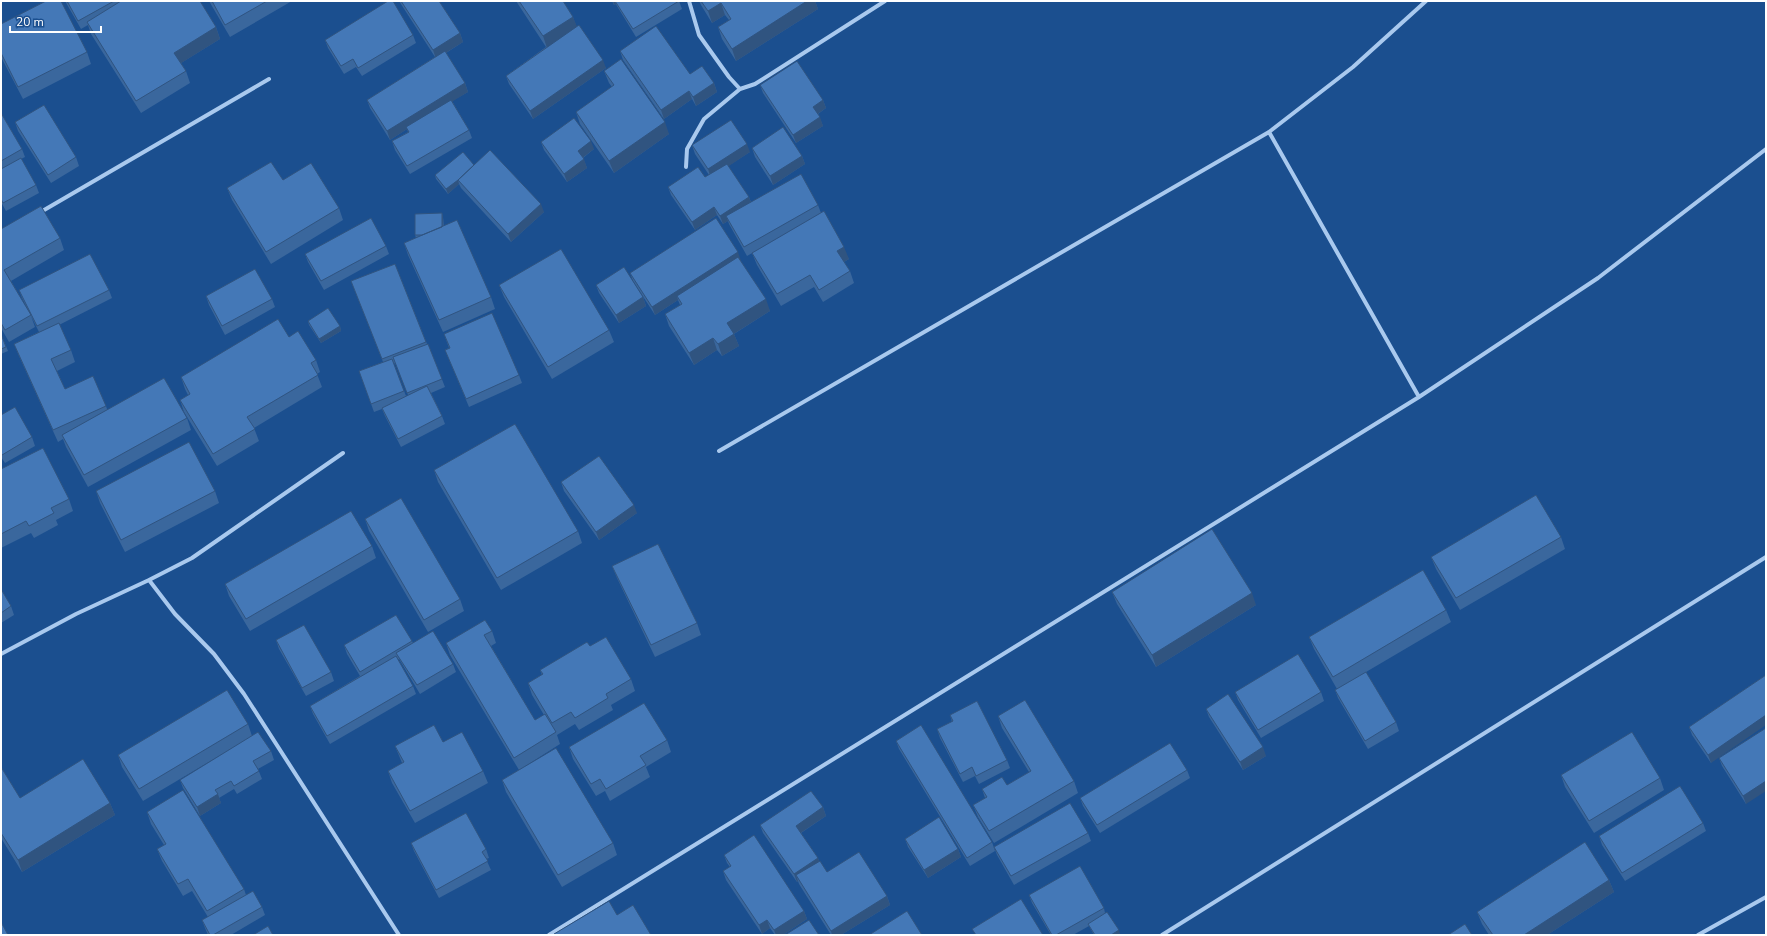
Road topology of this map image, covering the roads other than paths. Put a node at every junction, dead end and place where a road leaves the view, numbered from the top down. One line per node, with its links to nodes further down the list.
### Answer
1 (689, 1): 5 (street)
2 (885, 1): 5 (street)
3 (1426, 1): 6 (street)
4 (269, 80): 9 (street)
5 (740, 89): 8 (street)
6 (1269, 132): 10 (street); 11 (street)
7 (1766, 149): 10 (street)
8 (686, 167)
9 (35, 216)
10 (1419, 397): 18 (street)
11 (719, 451)
12 (343, 453): 14 (street)
13 (1766, 558): 19 (street)
14 (149, 580): 15 (street); 17 (street)
15 (1, 654)
16 (1766, 897): 20 (street)
17 (399, 935)
18 (549, 935)
19 (1162, 935)
20 (1698, 935)

